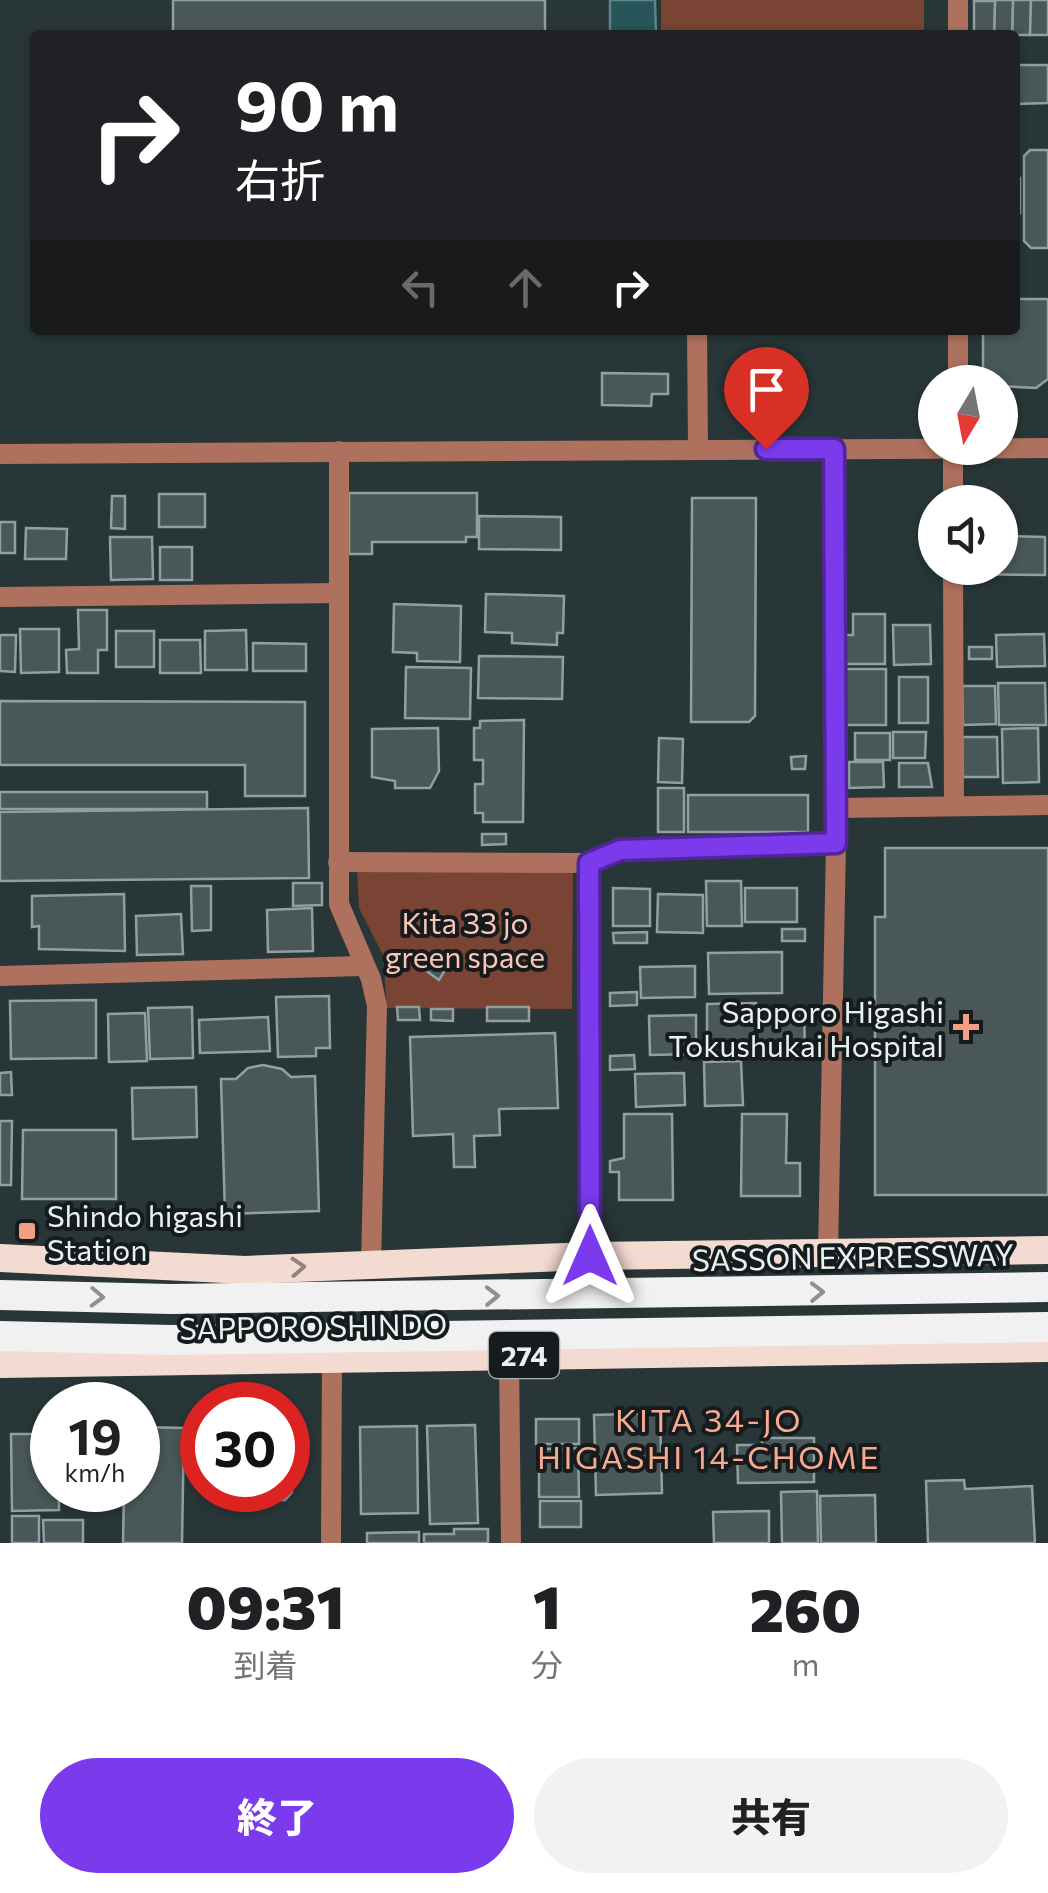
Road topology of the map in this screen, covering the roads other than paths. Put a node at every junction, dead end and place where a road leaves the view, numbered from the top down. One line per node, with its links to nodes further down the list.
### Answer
1 (958, 0): 2 (street)
2 (958, 30)
3 (697, 335): 6 (street)
4 (958, 335): 5 (street)
5 (958, 365)
6 (698, 448): 10 (street); 11 (street)
7 (918, 448): 10 (street)
8 (1018, 448): 9 (street)
9 (1048, 448)
10 (834, 449): 18 (street)
11 (340, 451): 12 (street); 14 (street)
12 (0, 454)
13 (954, 585): 17 (street)
14 (339, 593): 15 (street); 20 (street)
15 (0, 597)
16 (1048, 805): 17 (street)
17 (954, 806): 18 (street)
18 (836, 808): 19 (street)
19 (836, 843): 21 (street); 25 (street)
20 (338, 862): 21 (street); 22 (street)
21 (589, 863): 26 (street)
22 (364, 966): 23 (street); 28 (street)
23 (0, 976)
24 (1048, 1250): 25 (highway, SAPPORO SHINDO)
25 (828, 1253): 26 (highway, SAPPORO SHINDO)
26 (590, 1256): 28 (highway, SAPPORO SHINDO)
27 (0, 1258): 28 (highway, SAPPORO SHINDO, one-way to 28)
28 (371, 1264)
29 (1048, 1288): 30 (highway, SASSON EXPRESSWAY, one-way to 29)
30 (0, 1294)
31 (1048, 1327): 32 (highway)
32 (0, 1336)
33 (1048, 1348): 34 (highway, SAPPORO SHINDO / 274)
34 (509, 1355): 35 (highway, SAPPORO SHINDO / 274); 38 (street)
35 (332, 1357): 36 (highway, SAPPORO SHINDO / 274); 37 (street)
36 (0, 1364)
37 (331, 1543)
38 (511, 1543)

